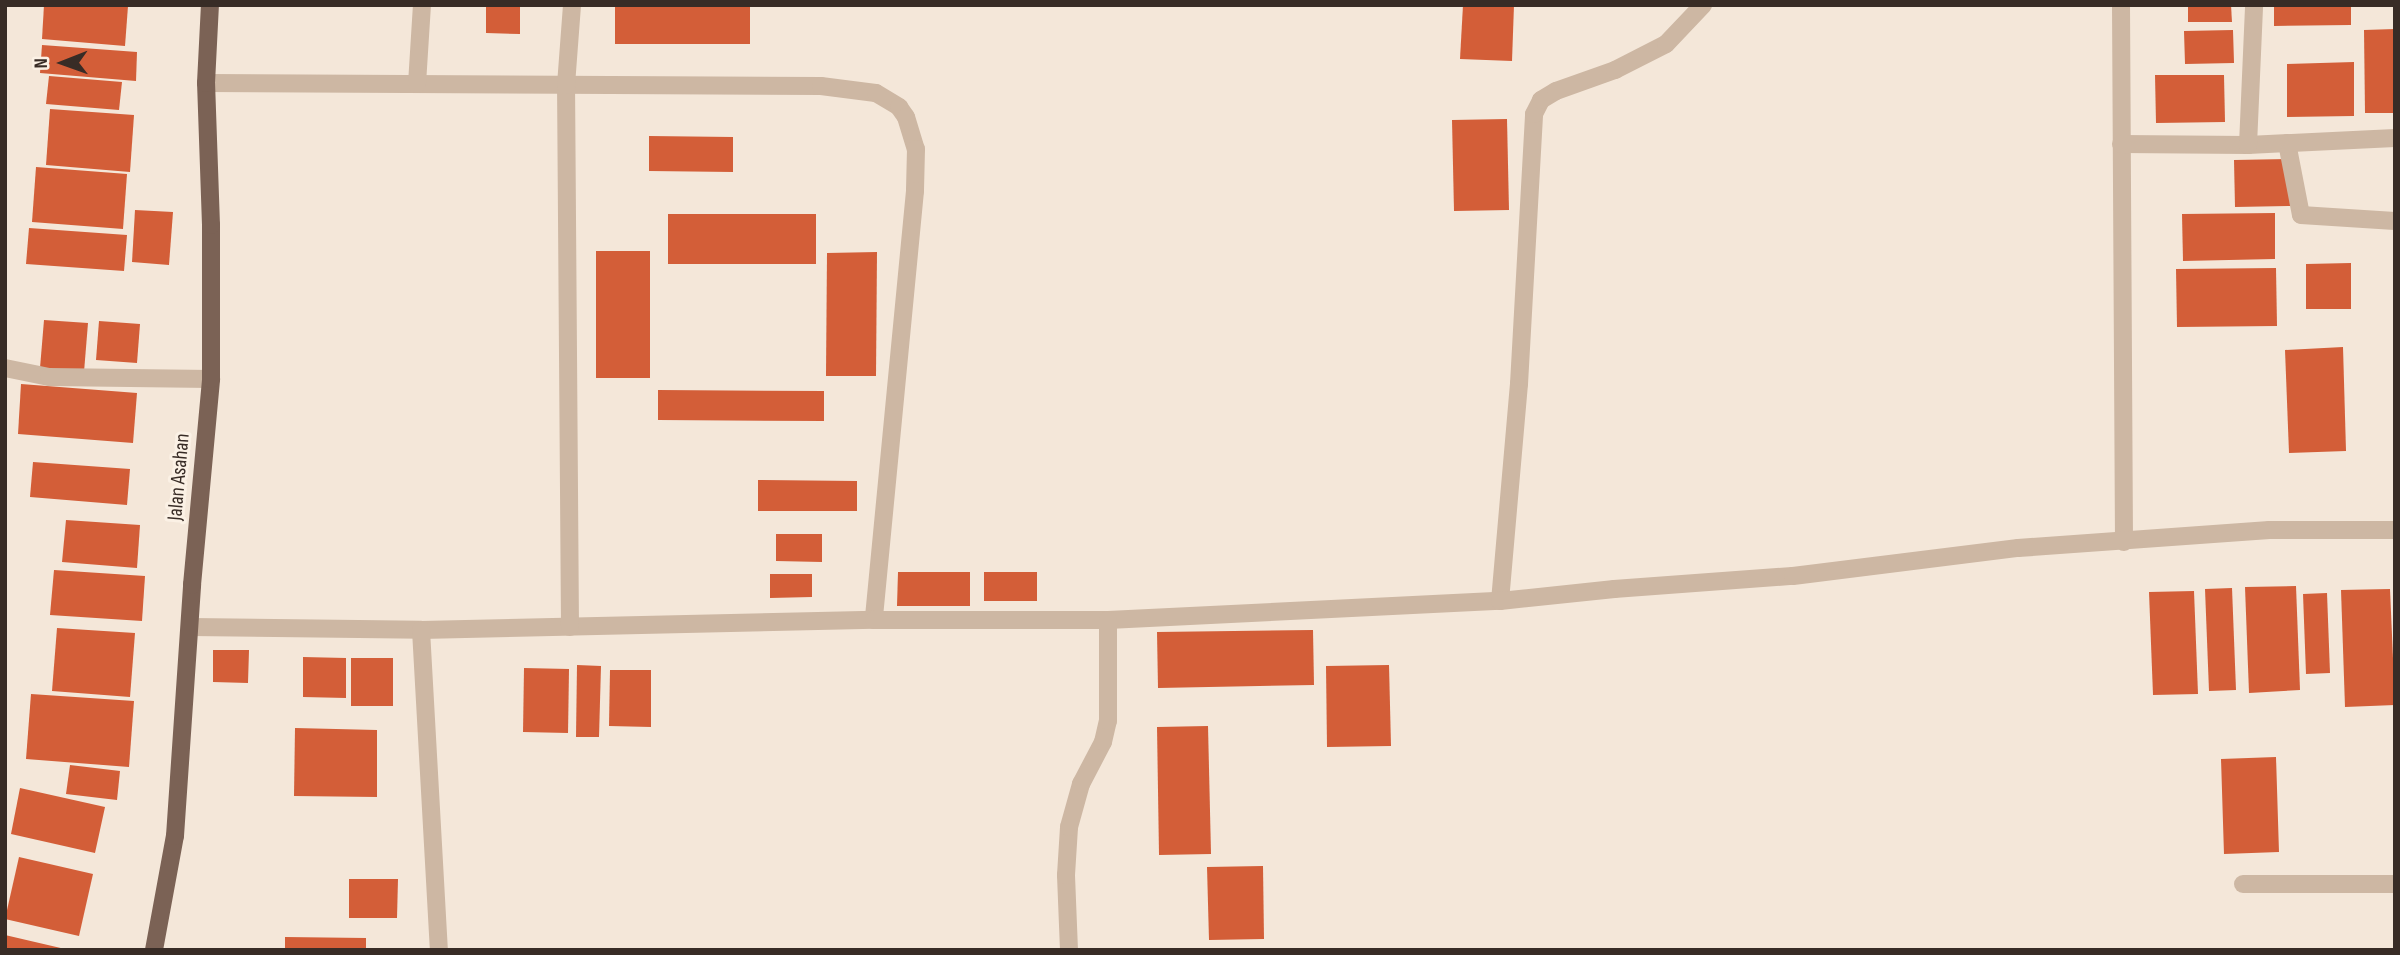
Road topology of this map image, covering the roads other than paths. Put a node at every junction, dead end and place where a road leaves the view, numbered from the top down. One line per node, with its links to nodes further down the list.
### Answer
1 (210, 5): 7 (main road, Jalan Asahan)
2 (422, 5): 8 (street)
3 (572, 5): 9 (street)
4 (1703, 5): 19 (street)
5 (2121, 5): 12 (street)
6 (2253, 5): 13 (street)
7 (206, 83): 8 (street); 16 (main road, Jalan Asahan)
8 (417, 84): 9 (street)
9 (566, 85): 20 (street); 23 (street)
10 (2395, 138): 11 (street)
11 (2287, 143): 13 (street); 14 (street)
12 (2121, 144): 13 (street); 18 (street)
13 (2248, 145)
14 (2395, 220)
15 (5, 368): 16 (street)
16 (211, 379): 22 (main road, Jalan Asahan)
17 (2395, 530): 18 (street)
18 (2124, 542): 19 (street)
19 (1500, 601): 21 (street)
20 (874, 620): 21 (street); 23 (street)
21 (1108, 620): 29 (street)
22 (191, 627): 24 (street); 27 (main road, Jalan Asahan)
23 (569, 627): 24 (street)
24 (421, 630): 28 (street)
25 (2243, 884): 26 (street)
26 (2395, 884)
27 (154, 950)
28 (439, 950)
29 (1069, 950)

